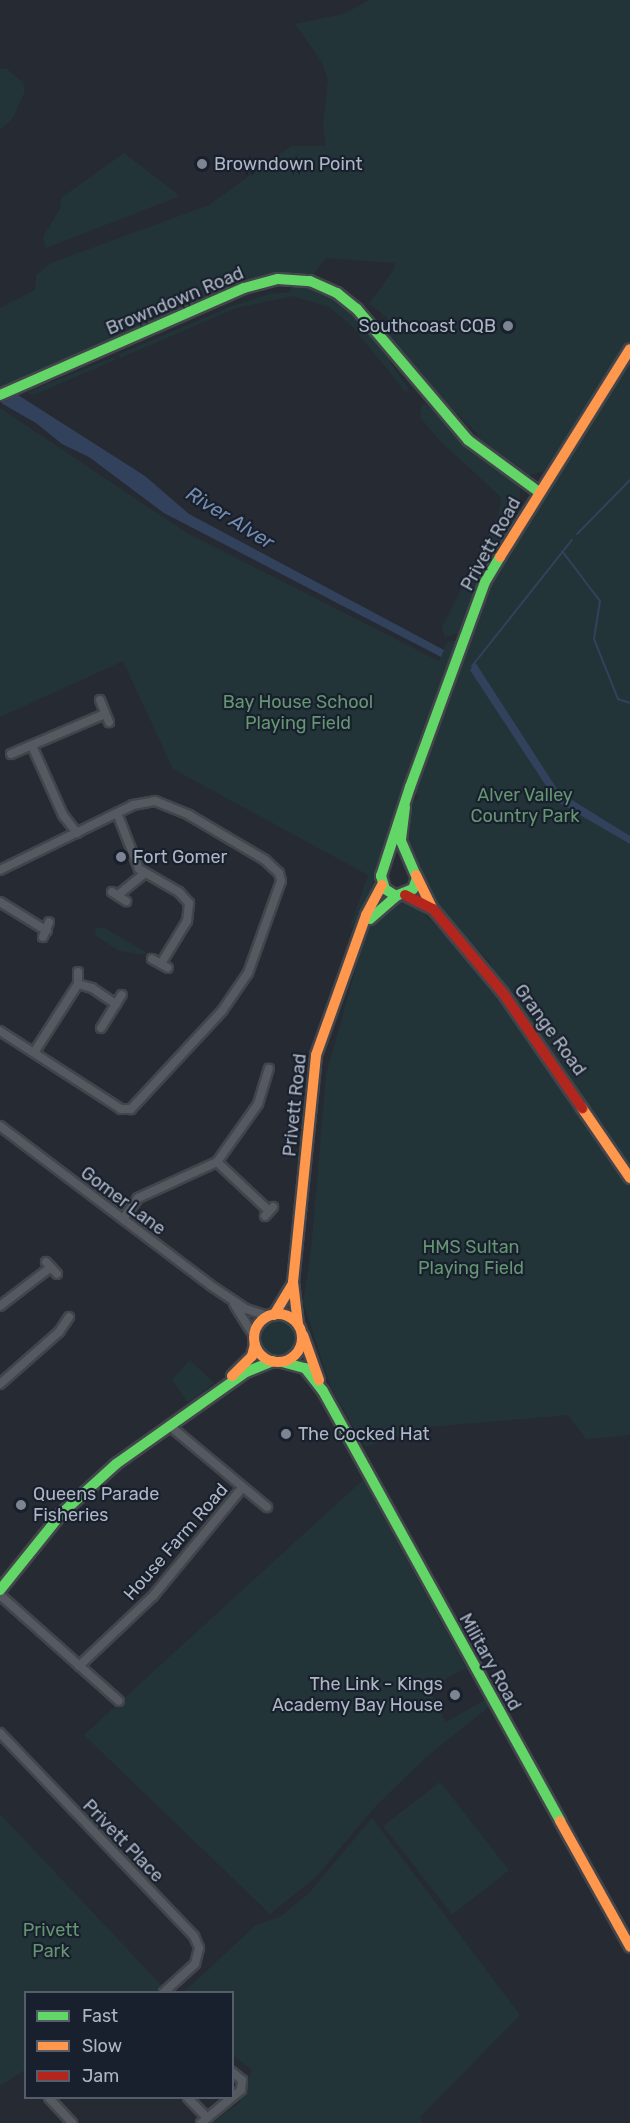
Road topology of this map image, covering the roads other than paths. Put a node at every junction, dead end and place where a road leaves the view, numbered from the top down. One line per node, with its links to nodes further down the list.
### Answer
1 (630, 349): 3 (main road, Privett Road)
2 (0, 395): 3 (main road, Browndown Road)
3 (539, 492): 7 (main road, Privett Road)
4 (100, 700): 5 (street)
5 (33, 748): 6 (street); 9 (street)
6 (11, 754)
7 (405, 807): 10 (main road, Privett Road); 11 (main road, Privett Road)
8 (117, 813): 9 (street); 13 (street); 29 (street)
9 (77, 833): 12 (street)
10 (409, 864): 11 (main road); 14 (main road)
11 (387, 865): 15 (main road)
12 (1, 867)
13 (144, 874): 17 (street); 22 (street)
14 (416, 875): 16 (main road); 19 (main road, Grange Road)
15 (382, 885): 16 (main road); 21 (main road, Privett Road)
16 (401, 896): 19 (main road, Grange Road); 21 (main road, Privett Road)
17 (126, 901)
18 (0, 902): 20 (street)
19 (433, 909): 33 (main road, Grange Road)
20 (49, 922)
21 (358, 937): 37 (main road, Privett Road)
22 (152, 958)
23 (78, 972): 24 (street)
24 (78, 984): 26 (street); 29 (street)
25 (122, 995): 26 (street)
26 (116, 1004): 27 (street)
27 (101, 1028)
28 (0, 1031): 29 (street)
29 (35, 1051)
30 (269, 1069): 32 (street)
31 (0, 1126): 35 (street, Gomer Lane)
32 (218, 1162): 34 (street); 35 (street)
33 (630, 1178)
34 (269, 1211)
35 (123, 1219): 38 (street, Gomer Lane)
36 (57, 1274): 39 (street)
37 (293, 1282): 40 (main road, Privett Road); 42 (main road, Privett Road)
38 (229, 1298): 40 (street, Gomer Lane); 43 (street, Gomer Lane)
39 (0, 1306)
40 (271, 1316): 42 (main road); 43 (main road)
41 (69, 1317): 45 (street)
42 (300, 1328): 44 (main road); 47 (main road, Military Road)
43 (255, 1340): 44 (main road); 46 (main road)
44 (278, 1361): 46 (main road); 47 (main road, Military Road)
45 (0, 1384)
46 (220, 1389): 48 (main road)
47 (323, 1391): 56 (main road, Military Road)
48 (171, 1427): 49 (street, House Farm Road); 51 (main road)
49 (243, 1486): 50 (street, House Farm Road); 53 (street, House Farm Road)
50 (267, 1507)
51 (0, 1590)
52 (0, 1595): 53 (street)
53 (79, 1666): 54 (street)
54 (119, 1701)
55 (0, 1733): 57 (street, Privett Place)
56 (630, 1947)
57 (165, 1991)
58 (234, 2074): 59 (street)
59 (234, 2096)
60 (51, 2099): 64 (street)
61 (189, 2099): 63 (street)
62 (230, 2099): 63 (street)
63 (204, 2121)
64 (72, 2123)

